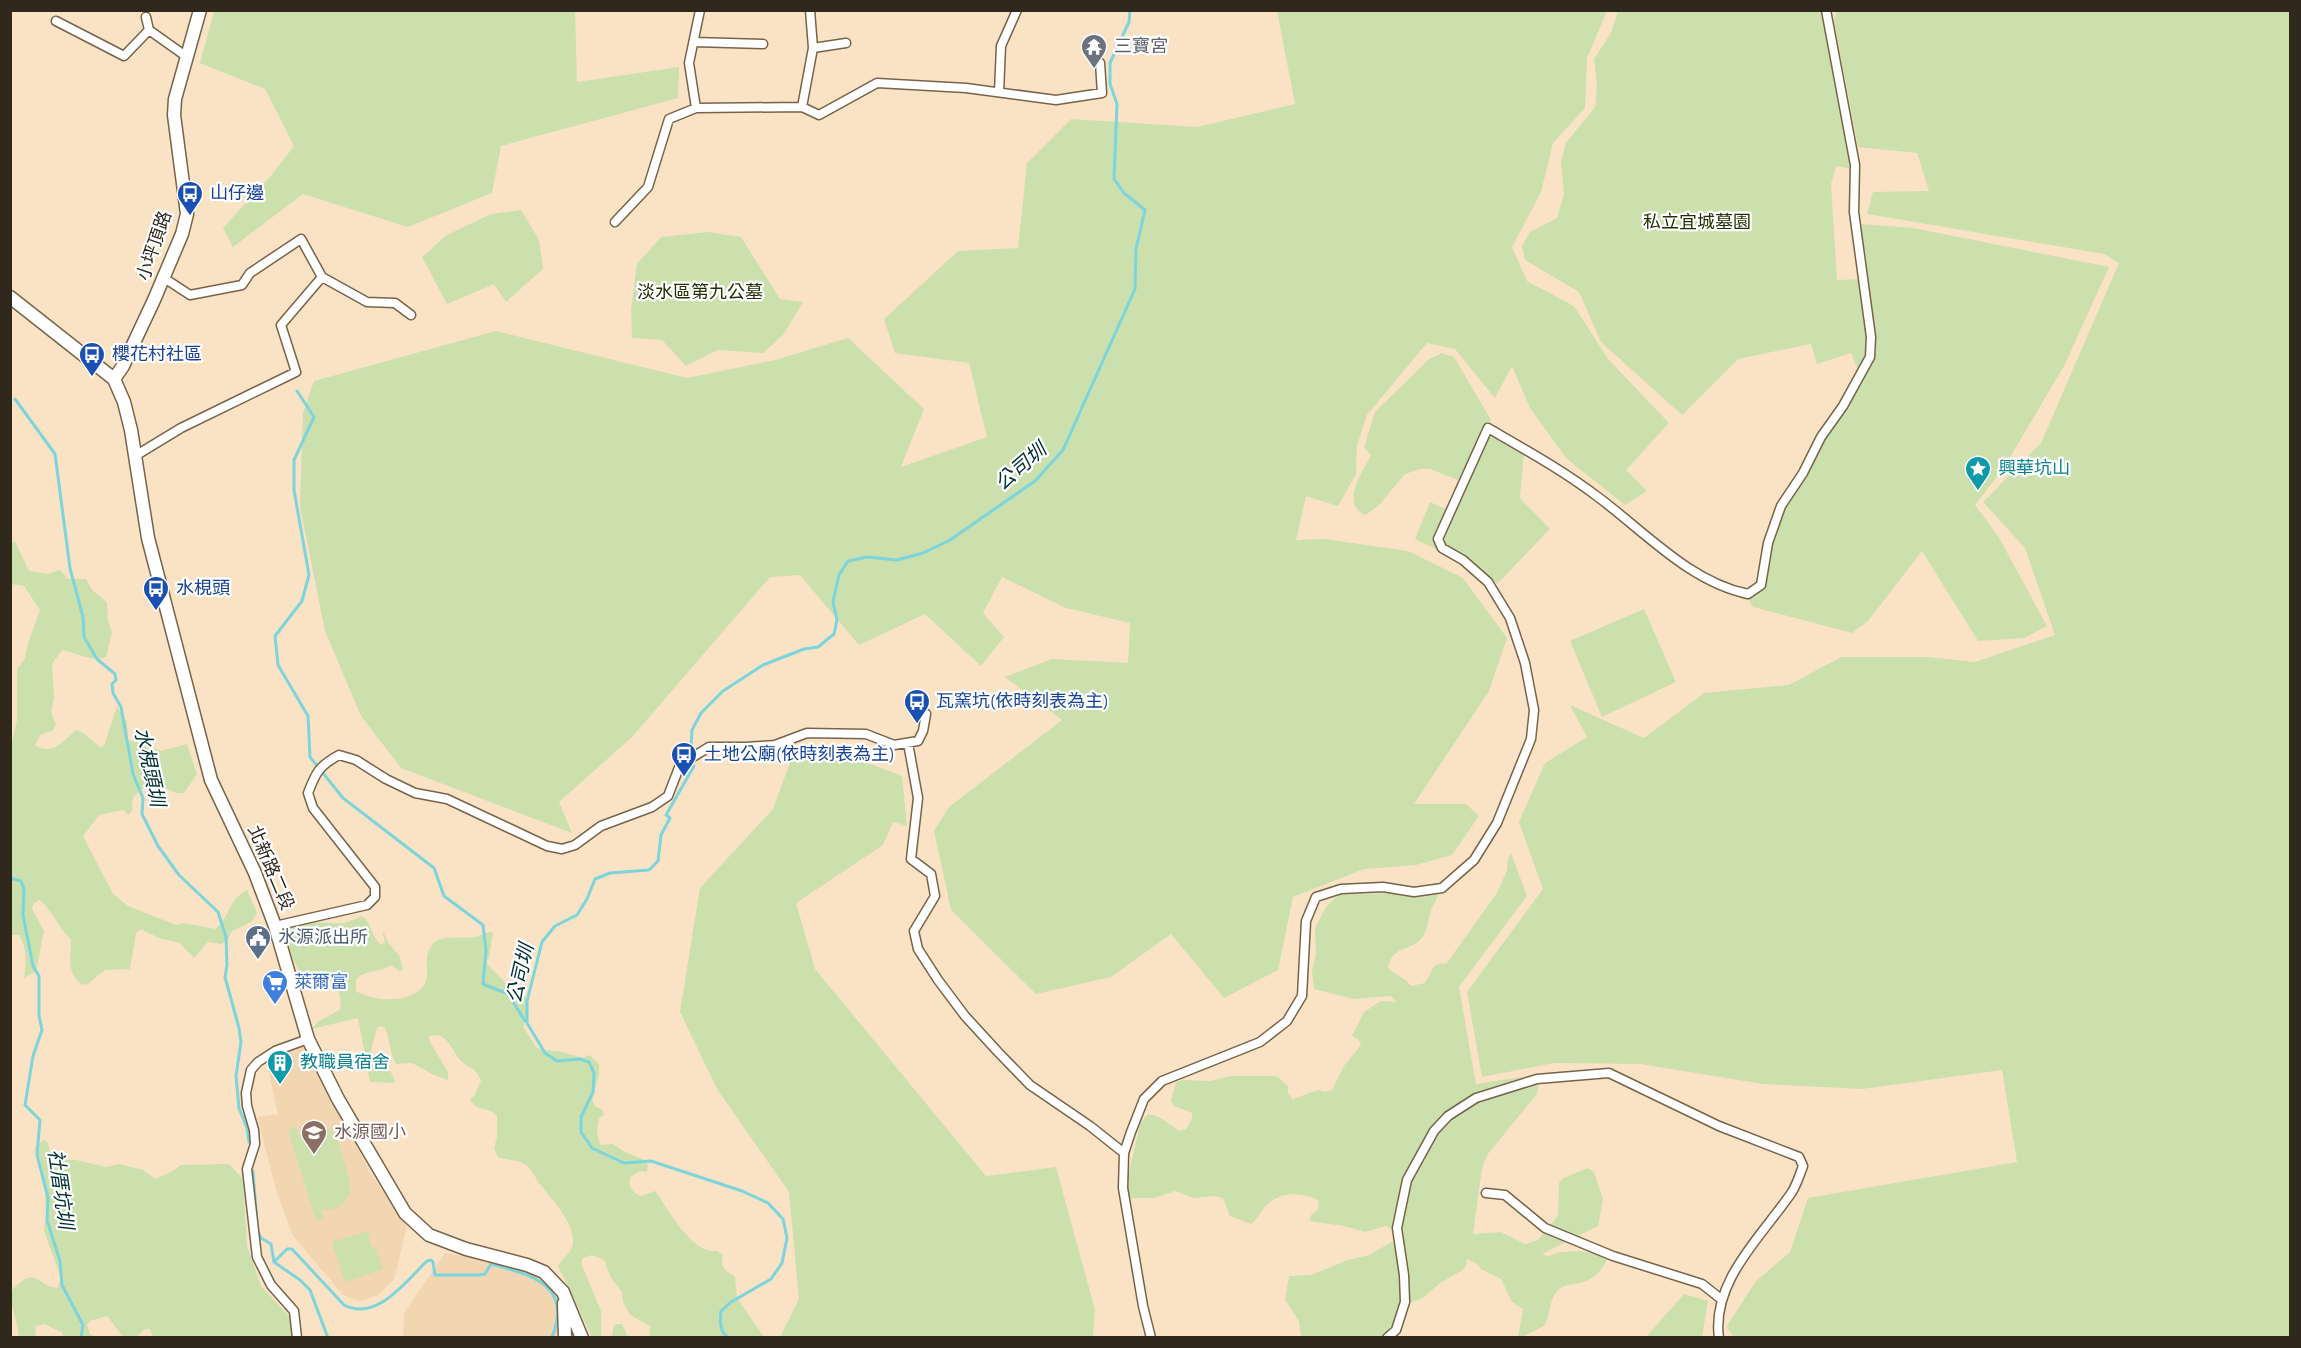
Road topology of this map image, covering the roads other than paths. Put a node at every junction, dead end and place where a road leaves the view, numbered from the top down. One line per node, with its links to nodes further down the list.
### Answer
1 (200, 10): 13 (main road, 小坪頂路)
2 (700, 10): 9 (street)
3 (810, 10): 12 (street)
4 (1017, 10): 15 (street)
5 (1826, 10): 29 (street)
6 (146, 16): 8 (street)
7 (56, 21): 8 (street)
8 (149, 30): 13 (street)
9 (694, 42): 11 (street); 17 (street)
10 (846, 43): 12 (street)
11 (763, 44)
12 (813, 48): 16 (street)
13 (187, 57): 20 (main road, 小坪頂路)
14 (1100, 63): 15 (street)
15 (999, 92): 16 (street)
16 (802, 107): 17 (street)
17 (696, 108): 18 (street)
18 (615, 222)
19 (322, 277): 20 (street); 22 (street); 24 (street)
20 (164, 278): 23 (main road, 小坪頂路)
21 (10, 297): 23 (main road)
22 (411, 315)
23 (114, 379): 24 (main road, 北新路二段)
24 (135, 456): 27 (main road, 北新路二段)
25 (926, 714): 26 (street)
26 (908, 743): 27 (street); 29 (street)
27 (275, 926): 28 (main road, 北新路二段)
28 (308, 1039): 31 (main road, 北新路二段); 33 (street)
29 (1124, 1153): 36 (street)
30 (1486, 1193): 32 (street)
31 (563, 1292): 34 (main road); 35 (main road)
32 (1721, 1299): 37 (street); 38 (street)
33 (297, 1338)
34 (566, 1338)
35 (582, 1338)
36 (1151, 1338)
37 (1388, 1338)
38 (1719, 1338)

